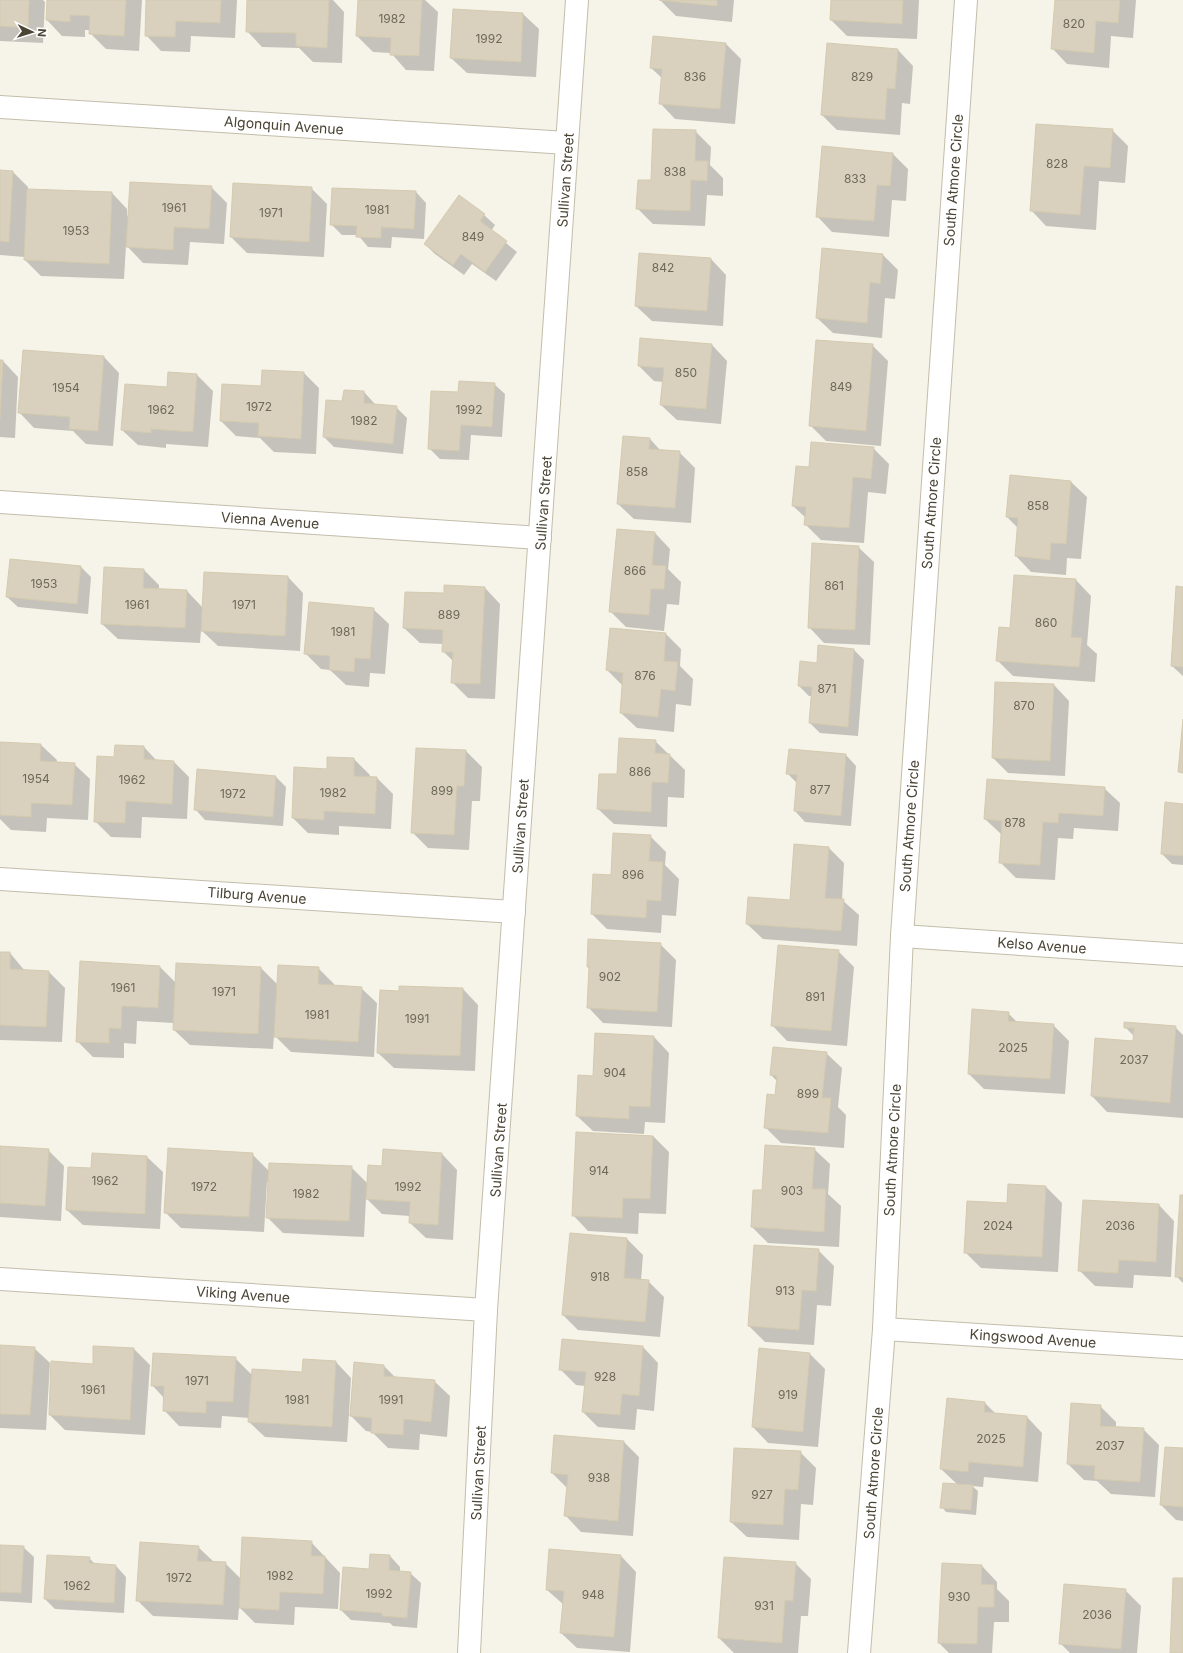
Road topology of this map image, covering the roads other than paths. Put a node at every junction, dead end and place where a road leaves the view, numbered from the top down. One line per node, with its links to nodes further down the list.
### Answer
1 (577, 0): 4 (street, Sullivan Street)
2 (966, 0): 9 (street, South Atmore Circle)
3 (0, 108): 4 (street, Algonquin Avenue)
4 (567, 143): 6 (street, Sullivan Street)
5 (0, 502): 6 (street, Vienna Avenue)
6 (540, 538): 8 (street, Sullivan Street)
7 (0, 879): 8 (street, Tilburg Avenue)
8 (514, 912): 12 (street, Sullivan Street)
9 (902, 936): 10 (street, Kelso Avenue); 13 (street, South Atmore Circle)
10 (1183, 955)
11 (0, 1279): 12 (street, Viking Avenue)
12 (486, 1310): 15 (street, Sullivan Street)
13 (884, 1329): 14 (street, Kingswood Avenue); 16 (street, South Atmore Circle)
14 (1183, 1348)
15 (469, 1653)
16 (859, 1653)

